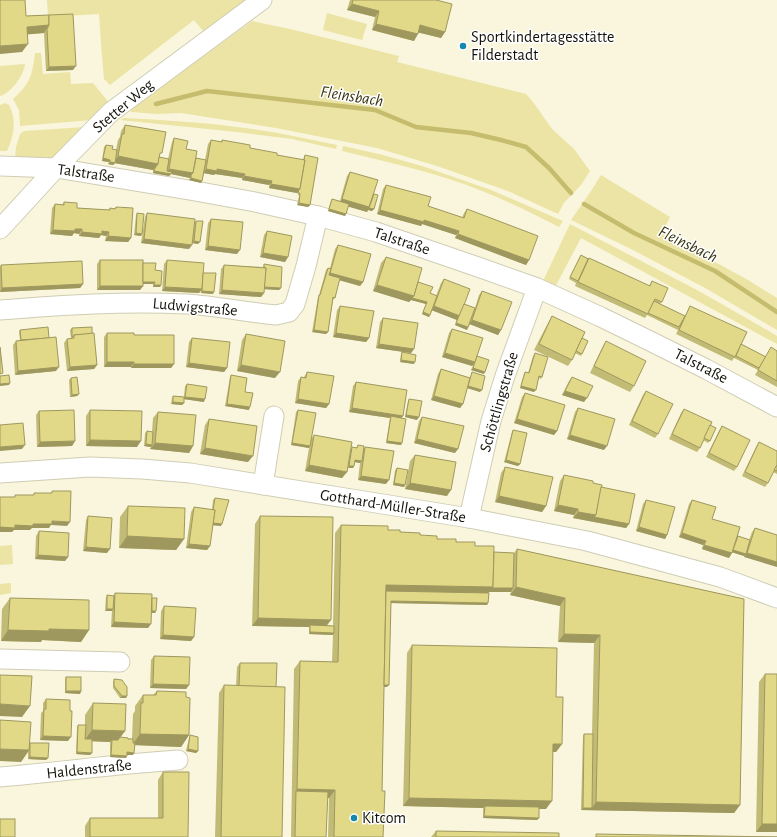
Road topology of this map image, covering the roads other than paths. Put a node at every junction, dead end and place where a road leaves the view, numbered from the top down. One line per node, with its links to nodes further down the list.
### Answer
1 (262, 0): 3 (street, Stetter Weg)
2 (0, 166): 3 (street, Talstraße)
3 (56, 168): 4 (street, Talstraße); 5 (street, Stetter Weg)
4 (318, 216): 6 (street, Talstraße); 7 (street, Ludwigstraße)
5 (0, 229)
6 (537, 288): 8 (street, Talstraße); 12 (street, Schöttlingstraße)
7 (0, 310)
8 (777, 407)
9 (274, 416): 11 (street)
10 (0, 473): 11 (street, Gotthard-Müller-Straße)
11 (262, 485): 12 (street, Gotthard-Müller-Straße)
12 (469, 518): 13 (street, Gotthard-Müller-Straße)
13 (777, 598)
14 (0, 659): 15 (street)
15 (120, 662)
16 (178, 760): 17 (street, Haldenstraße)
17 (0, 778)

